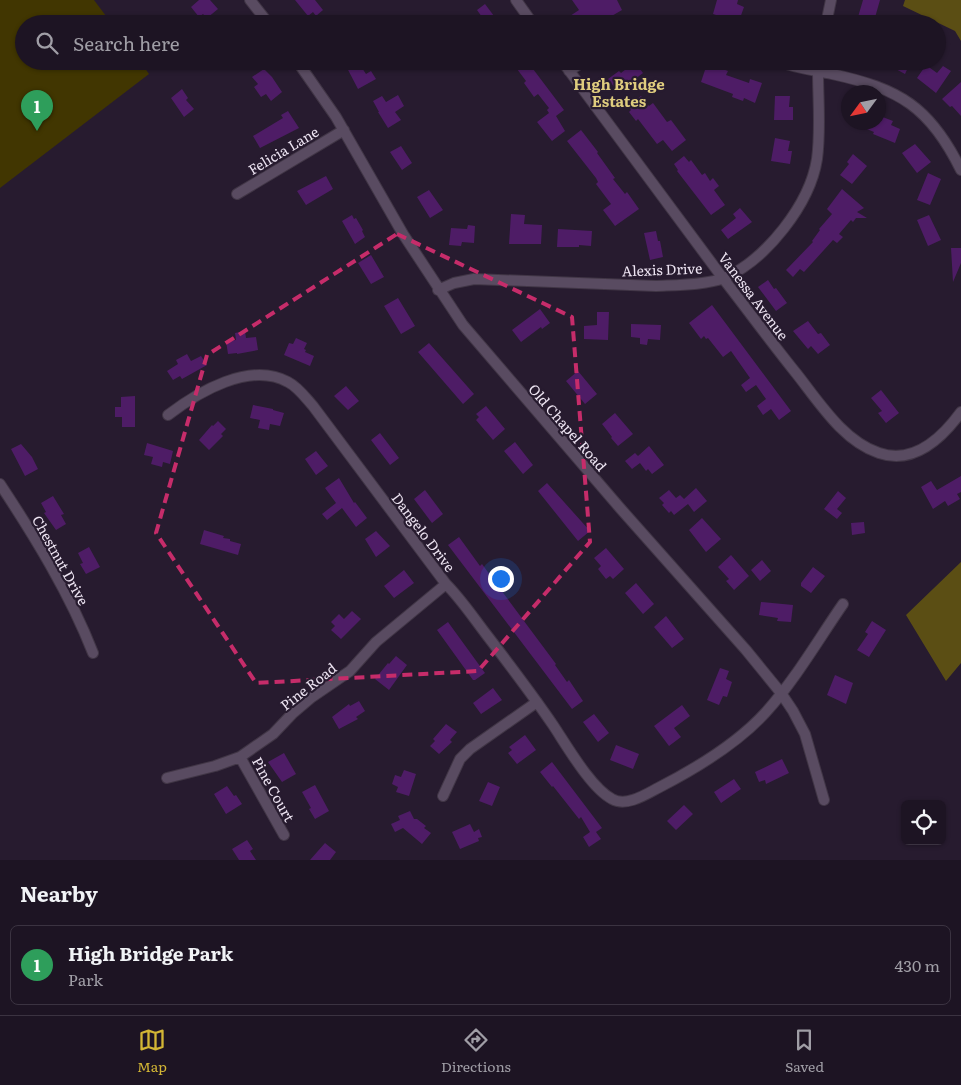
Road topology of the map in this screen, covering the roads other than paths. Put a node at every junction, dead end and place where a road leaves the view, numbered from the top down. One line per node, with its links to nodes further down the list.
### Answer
1 (250, 0): 4 (street)
2 (516, 0): 5 (street)
3 (831, 0): 6 (street)
4 (262, 15)
5 (527, 15)
6 (828, 15)
7 (304, 70): 12 (street, Old Chapel Road)
8 (572, 70): 11 (street)
9 (819, 70): 15 (street, Alexis Drive)
10 (831, 70): 13 (street)
11 (569, 72): 15 (street, Vanessa Avenue)
12 (344, 130): 14 (street, Felicia Lane); 16 (street, Old Chapel Road)
13 (961, 170)
14 (237, 194)
15 (723, 278): 16 (street, Alexis Drive); 17 (street, Vanessa Avenue)
16 (438, 290): 23 (street, Old Chapel Road)
17 (961, 412)
18 (168, 415): 20 (street, Dangelo Drive)
19 (0, 484): 22 (street, Chestnut Drive)
20 (446, 584): 24 (street, Dangelo Drive); 25 (street, Pine Road)
21 (843, 604): 23 (street)
22 (93, 653)
23 (781, 693): 24 (street, Dangelo Drive); 28 (street, Old Chapel Road)
24 (537, 702): 27 (street)
25 (240, 757): 26 (street, Pine Road); 29 (street, Pine Court)
26 (167, 778)
27 (443, 796)
28 (824, 800)
29 (284, 835)

